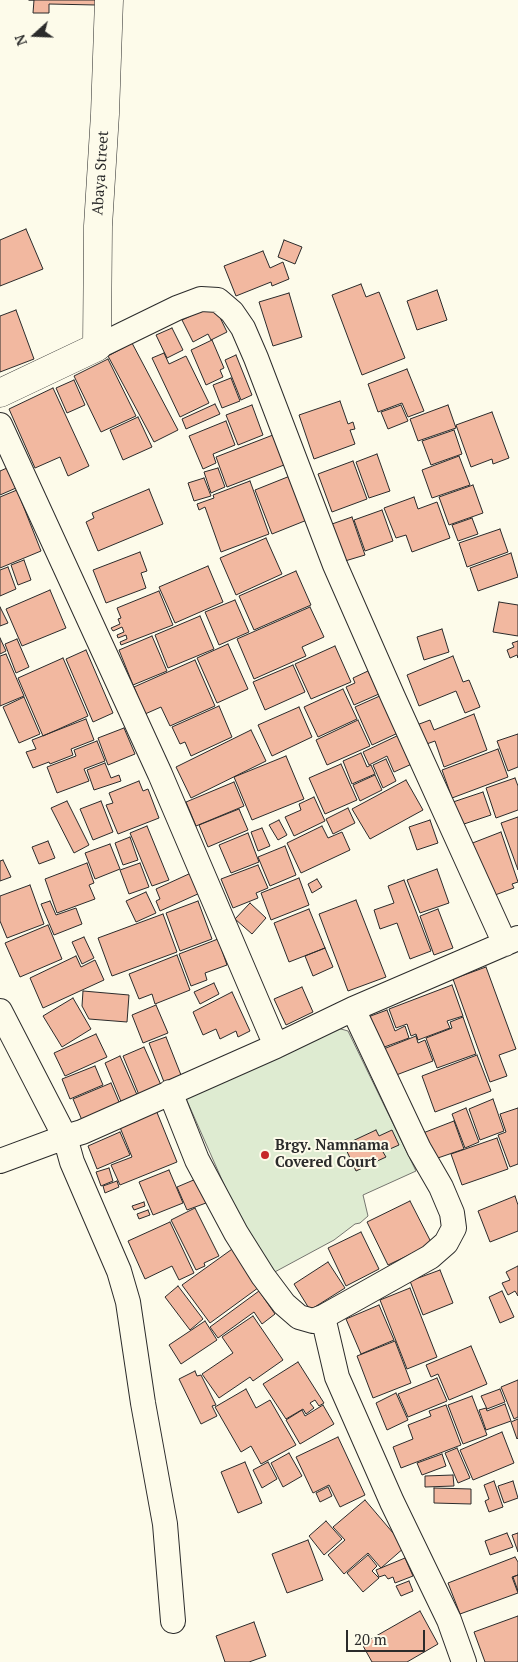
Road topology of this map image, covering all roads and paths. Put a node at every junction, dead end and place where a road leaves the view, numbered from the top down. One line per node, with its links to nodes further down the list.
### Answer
1 (109, 0): 2 (street, Abaya Street)
2 (97, 347): 3 (street); 5 (street)
3 (0, 393)
4 (0, 425): 8 (street)
5 (511, 941): 6 (street)
6 (353, 1009): 8 (street); 12 (street)
7 (0, 1011): 10 (street)
8 (276, 1046): 9 (street)
9 (170, 1092): 10 (street); 12 (street)
10 (65, 1137): 11 (street); 13 (street)
11 (0, 1161)
12 (323, 1317): 14 (street)
13 (173, 1621)
14 (464, 1662)

